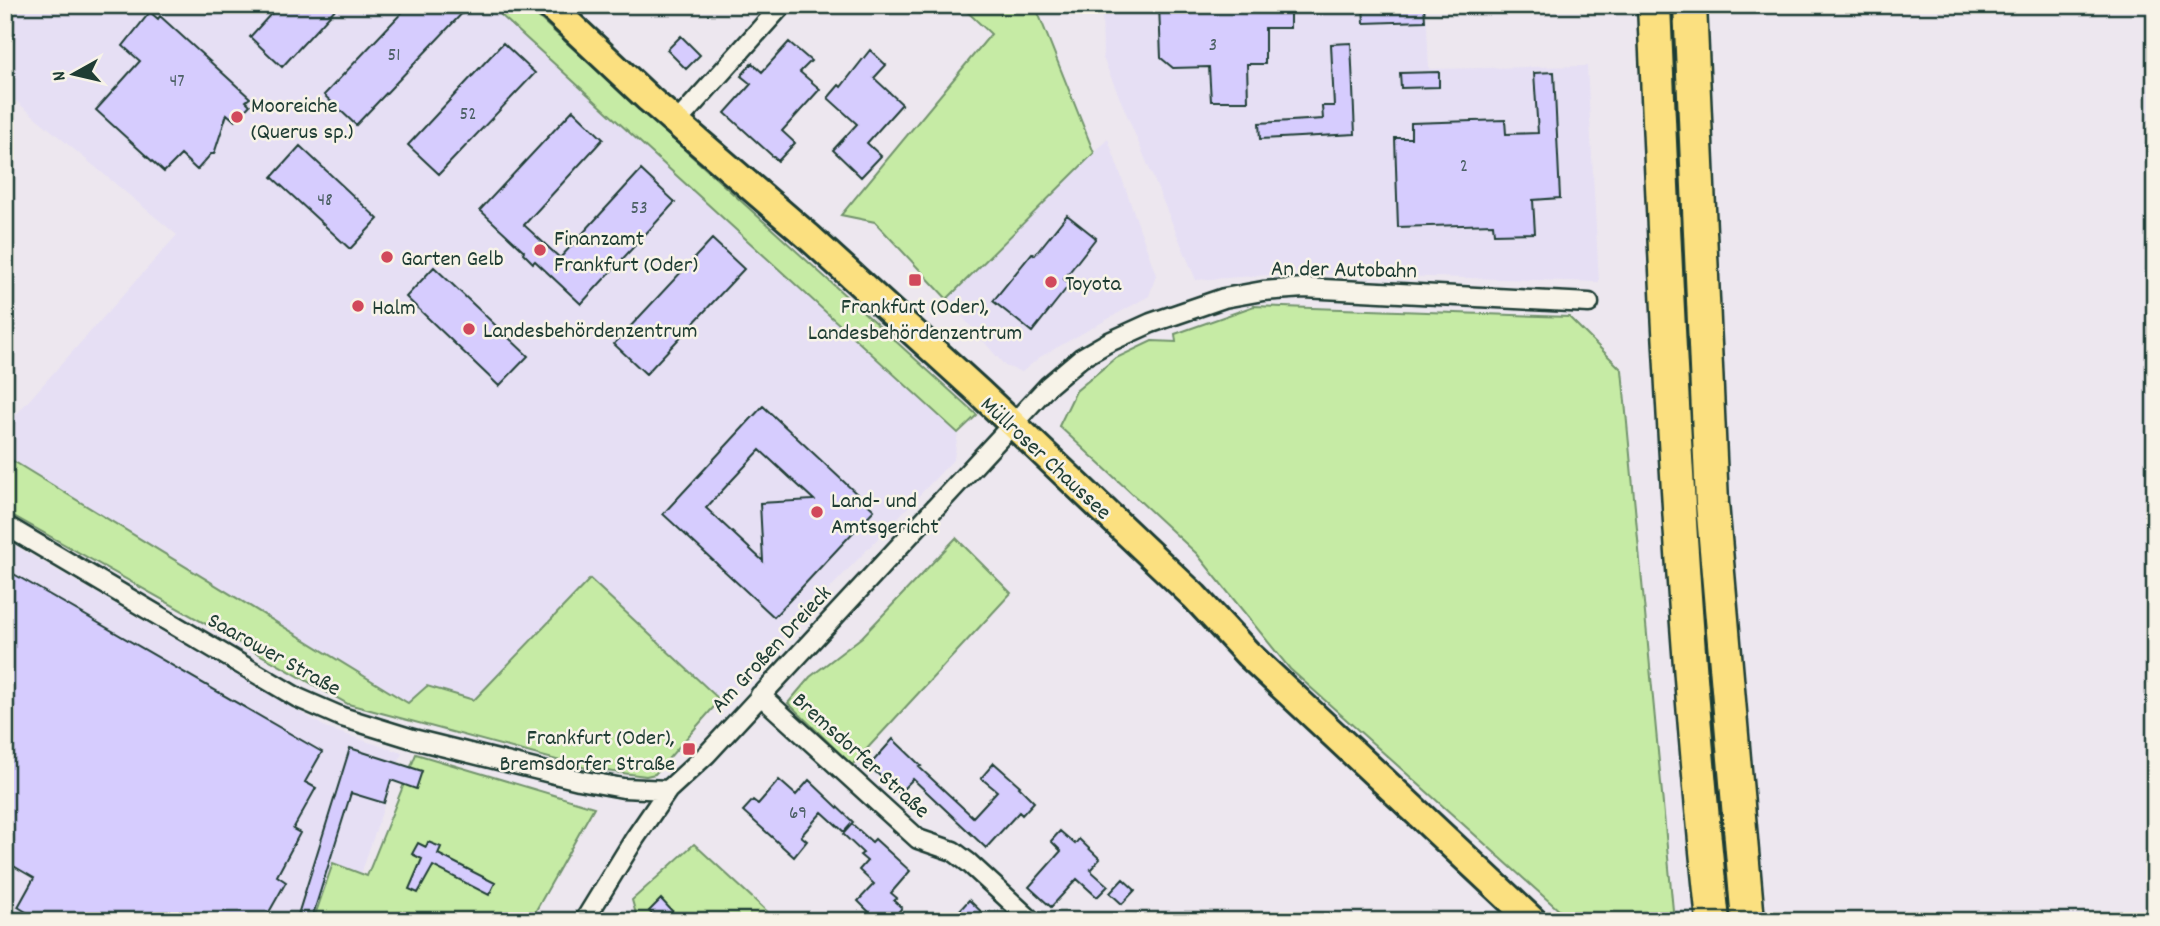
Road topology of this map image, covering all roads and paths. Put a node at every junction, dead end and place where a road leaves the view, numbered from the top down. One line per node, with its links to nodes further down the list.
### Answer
1 (550, 5): 5 (main road, Müllroser Chaussee)
2 (782, 5): 5 (street)
3 (1654, 5): 14 (highway)
4 (1690, 5): 15 (highway)
5 (677, 122): 7 (main road, Müllroser Chaussee)
6 (1589, 303): 7 (street, An der Autobahn)
7 (1013, 424): 9 (street, Am Großen Dreieck); 13 (main road, Müllroser Chaussee)
8 (5, 525): 10 (street, Saarower Straße)
9 (760, 695): 10 (street, Am Großen Dreieck); 12 (street, Bremsdorfer Straße)
10 (668, 790): 11 (street, Am Großen Dreieck)
11 (584, 921)
12 (1032, 921)
13 (1533, 921)
14 (1713, 921)
15 (1748, 921)

